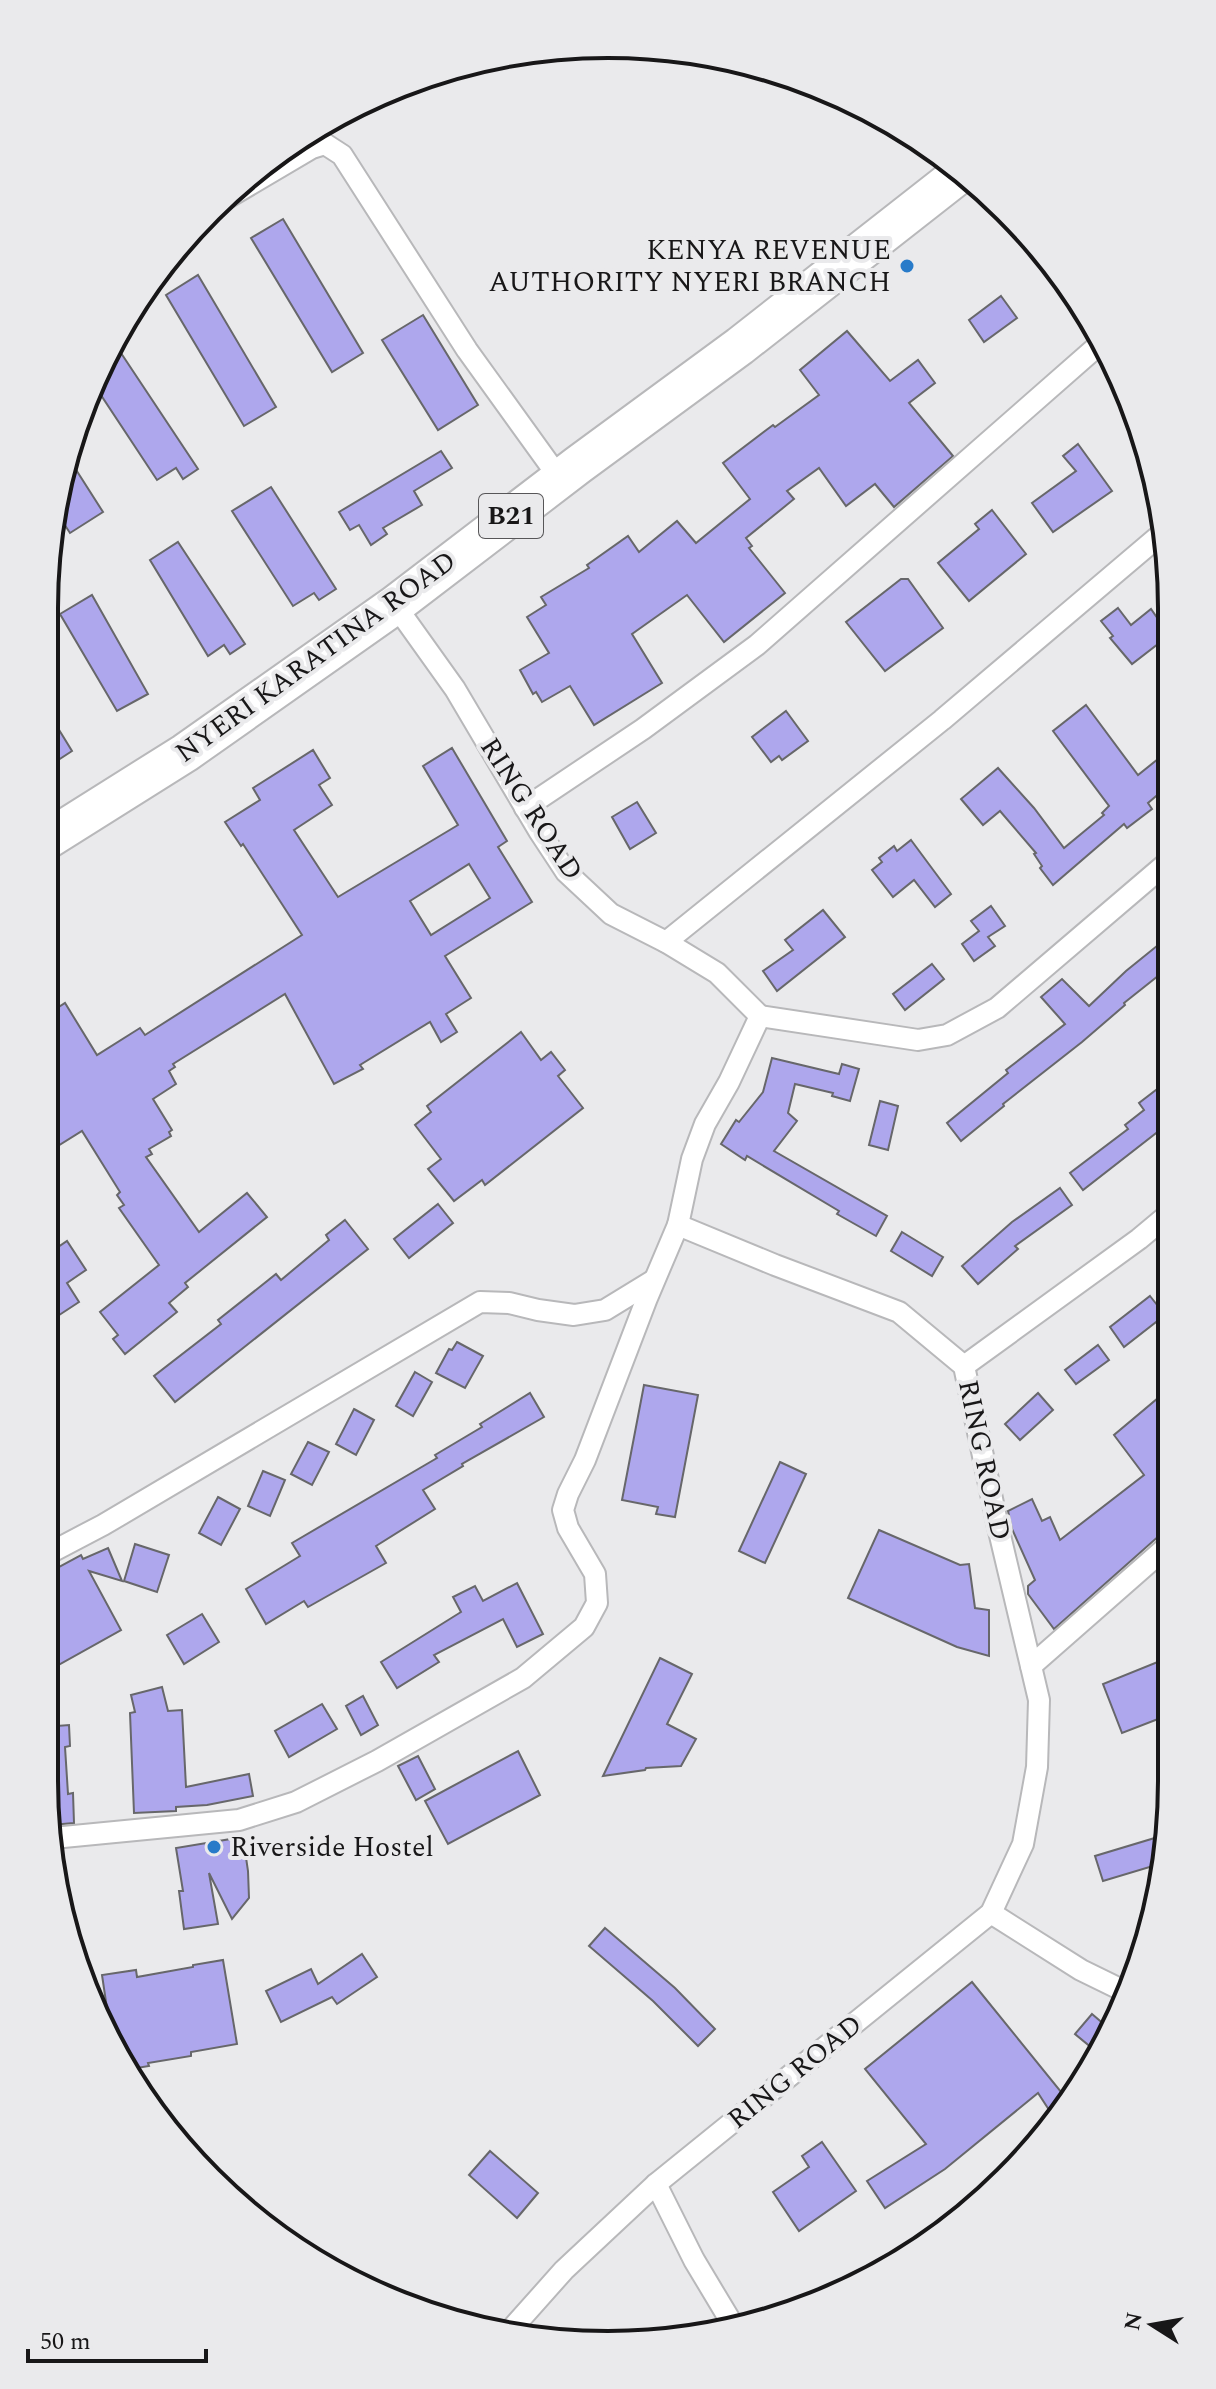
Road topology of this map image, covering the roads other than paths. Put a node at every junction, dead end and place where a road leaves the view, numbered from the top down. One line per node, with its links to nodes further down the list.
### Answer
1 (324, 138): 6 (street)
2 (316, 143): 3 (street)
3 (281, 167)
4 (952, 179): 6 (highway, NYERI KARATINA ROAD / B21)
5 (1093, 350): 9 (street)
6 (560, 479): 8 (highway, NYERI KARATINA ROAD / B21)
7 (1154, 541): 12 (street)
8 (395, 605): 9 (street, RING ROAD); 10 (highway, NYERI KARATINA ROAD / B21)
9 (525, 808): 12 (street, RING ROAD)
10 (58, 833)
11 (1158, 871): 13 (street)
12 (666, 942): 13 (street, RING ROAD)
13 (760, 1016): 15 (street)
14 (1158, 1223): 17 (street)
15 (678, 1225): 16 (street); 17 (street, RING ROAD)
16 (654, 1280): 18 (street); 21 (street)
17 (964, 1366): 20 (street, RING ROAD)
18 (58, 1549)
19 (1158, 1555): 20 (street)
20 (1031, 1666): 22 (street, RING ROAD)
21 (61, 1837)
22 (991, 1913): 23 (street); 24 (street, RING ROAD)
23 (1117, 1988)
24 (656, 2184): 25 (street); 26 (street, RING ROAD)
25 (728, 2317)
26 (517, 2323)

